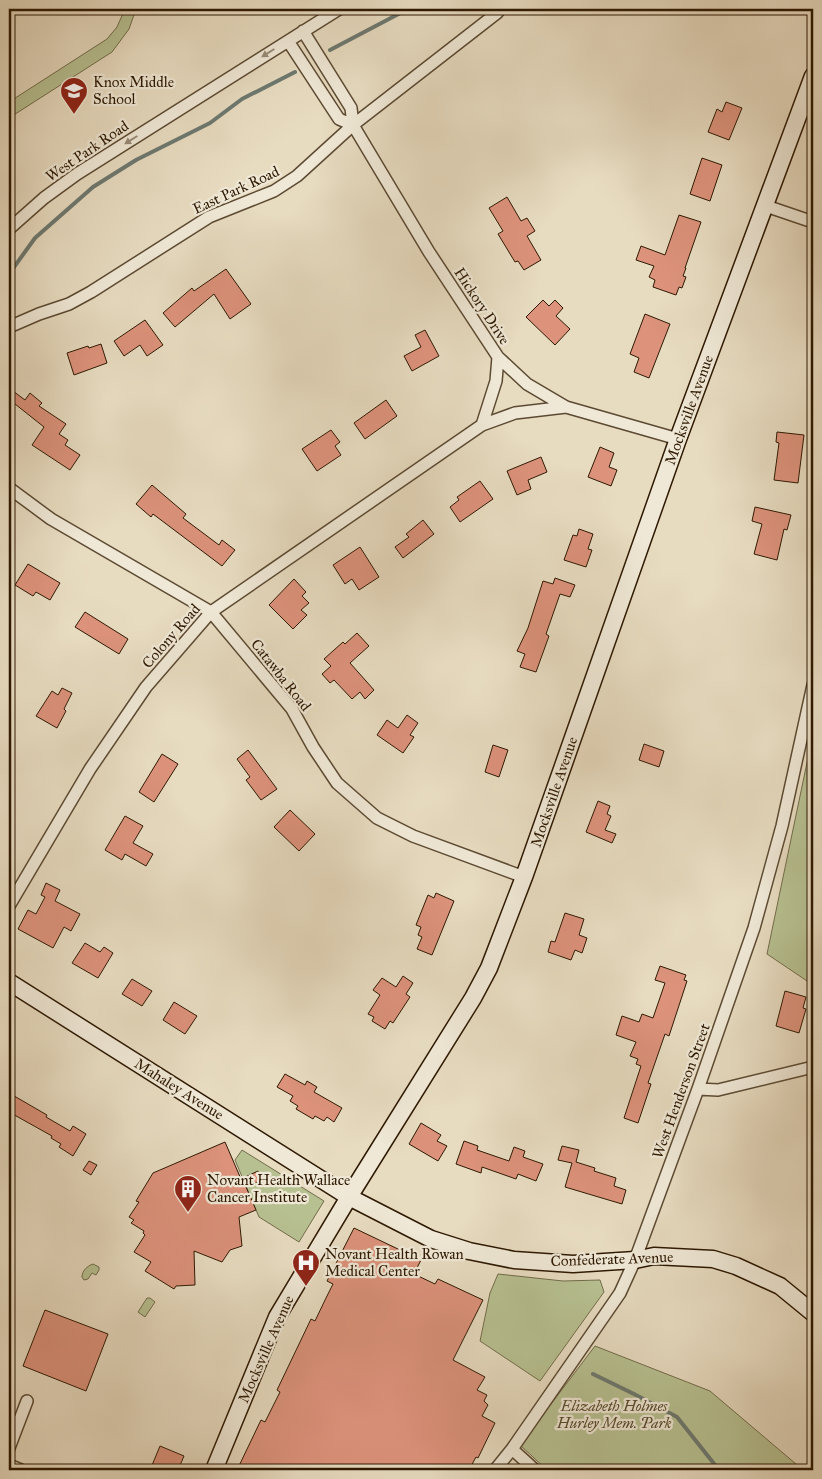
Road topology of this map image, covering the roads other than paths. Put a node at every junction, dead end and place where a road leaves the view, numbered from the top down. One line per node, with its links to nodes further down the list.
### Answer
1 (339, 9): 3 (street, West Park Road)
2 (500, 9): 6 (street, East Park Road)
3 (303, 31): 4 (street, West Park Road); 6 (street, Hickory Drive)
4 (288, 41): 6 (street, Hickory Drive); 9 (street, West Park Road, one-way to 9)
5 (813, 76): 7 (street, Mocksville Avenue)
6 (353, 125): 10 (street, East Park Road); 11 (street, Hickory Drive)
7 (766, 206): 8 (street); 14 (street, Mocksville Avenue)
8 (813, 222)
9 (9, 229)
10 (9, 327)
11 (498, 357): 12 (street, Hickory Drive); 13 (street)
12 (566, 407): 13 (street, Colony Road); 14 (street, Hickory Drive)
13 (482, 425): 16 (street, Colony Road)
14 (678, 438): 18 (street, Mocksville Avenue)
15 (9, 488): 16 (street, Catawba Road)
16 (211, 612): 18 (street, Catawba Road); 19 (street, Colony Road)
17 (813, 685): 22 (street, West Henderson Street)
18 (524, 877): 23 (street, Mocksville Avenue)
19 (9, 906)
20 (9, 982): 23 (street, Mahaley Avenue)
21 (813, 1067): 22 (street)
22 (698, 1089): 24 (street, West Henderson Street)
23 (349, 1197): 24 (street, Confederate Avenue); 31 (street, Mocksville Avenue)
24 (635, 1260): 25 (street, Confederate Avenue); 28 (street, West Henderson Street)
25 (813, 1313)
26 (27, 1400): 27 (street)
27 (9, 1448)
28 (512, 1449): 32 (street, West Henderson Street); 33 (street)
29 (9, 1465): 30 (street)
30 (21, 1470)
31 (214, 1470)
32 (495, 1470)
33 (535, 1470)

